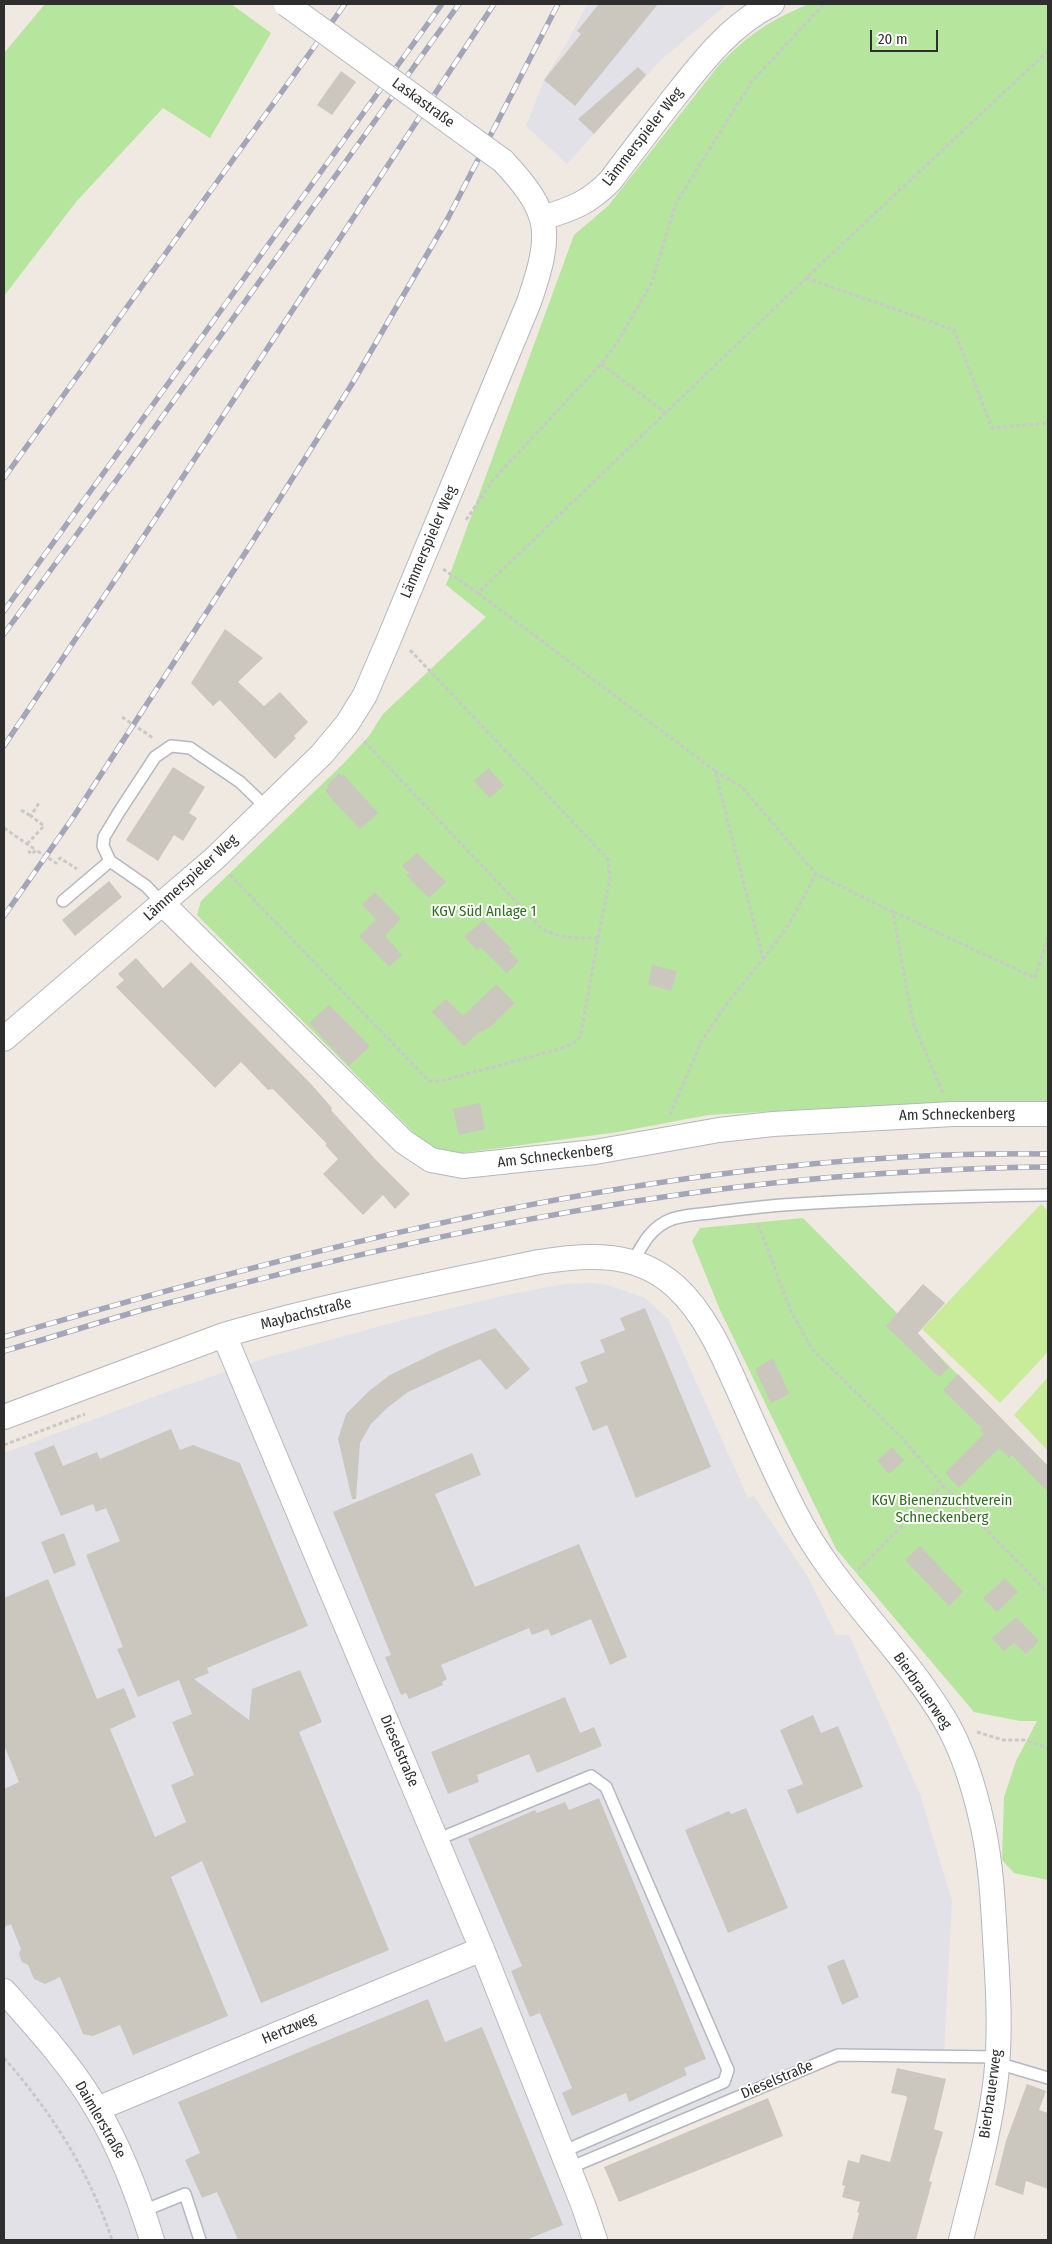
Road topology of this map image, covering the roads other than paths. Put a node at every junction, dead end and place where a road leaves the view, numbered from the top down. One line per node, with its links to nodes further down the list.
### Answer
1 (286, 4): 3 (street, Laskastraße, bridge)
2 (772, 4): 3 (street, Lämmerspieler Weg)
3 (542, 218): 4 (street, Lämmerspieler Weg)
4 (267, 808): 5 (lane); 7 (street, Lämmerspieler Weg)
5 (110, 861): 6 (lane); 7 (lane)
6 (63, 901)
7 (163, 904): 8 (street, Lämmerspieler Weg); 9 (street, Am Schneckenberg)
8 (4, 1039)
9 (1048, 1114)
10 (1048, 1195): 11 (lane)
11 (626, 1260): 12 (street, Maybachstraße); 17 (street, Bierbrauerweg)
12 (224, 1335): 13 (street, Maybachstraße); 14 (street, Dieselstraße)
13 (4, 1417)
14 (436, 1840): 15 (street, Dieselstraße); 20 (lane)
15 (482, 1949): 19 (street, Hertzweg); 20 (street, Dieselstraße)
16 (4, 1991): 19 (street, Daimlerstraße)
17 (998, 2060): 18 (lane, Dieselstraße); 20 (lane, Dieselstraße); 25 (street, Bierbrauerweg)
18 (1048, 2078)
19 (97, 2109): 21 (street, Daimlerstraße)
20 (565, 2160): 24 (street, Dieselstraße)
21 (143, 2211): 22 (street, Daimlerstraße); 23 (lane)
22 (152, 2240)
23 (200, 2240)
24 (595, 2240)
25 (961, 2240)

